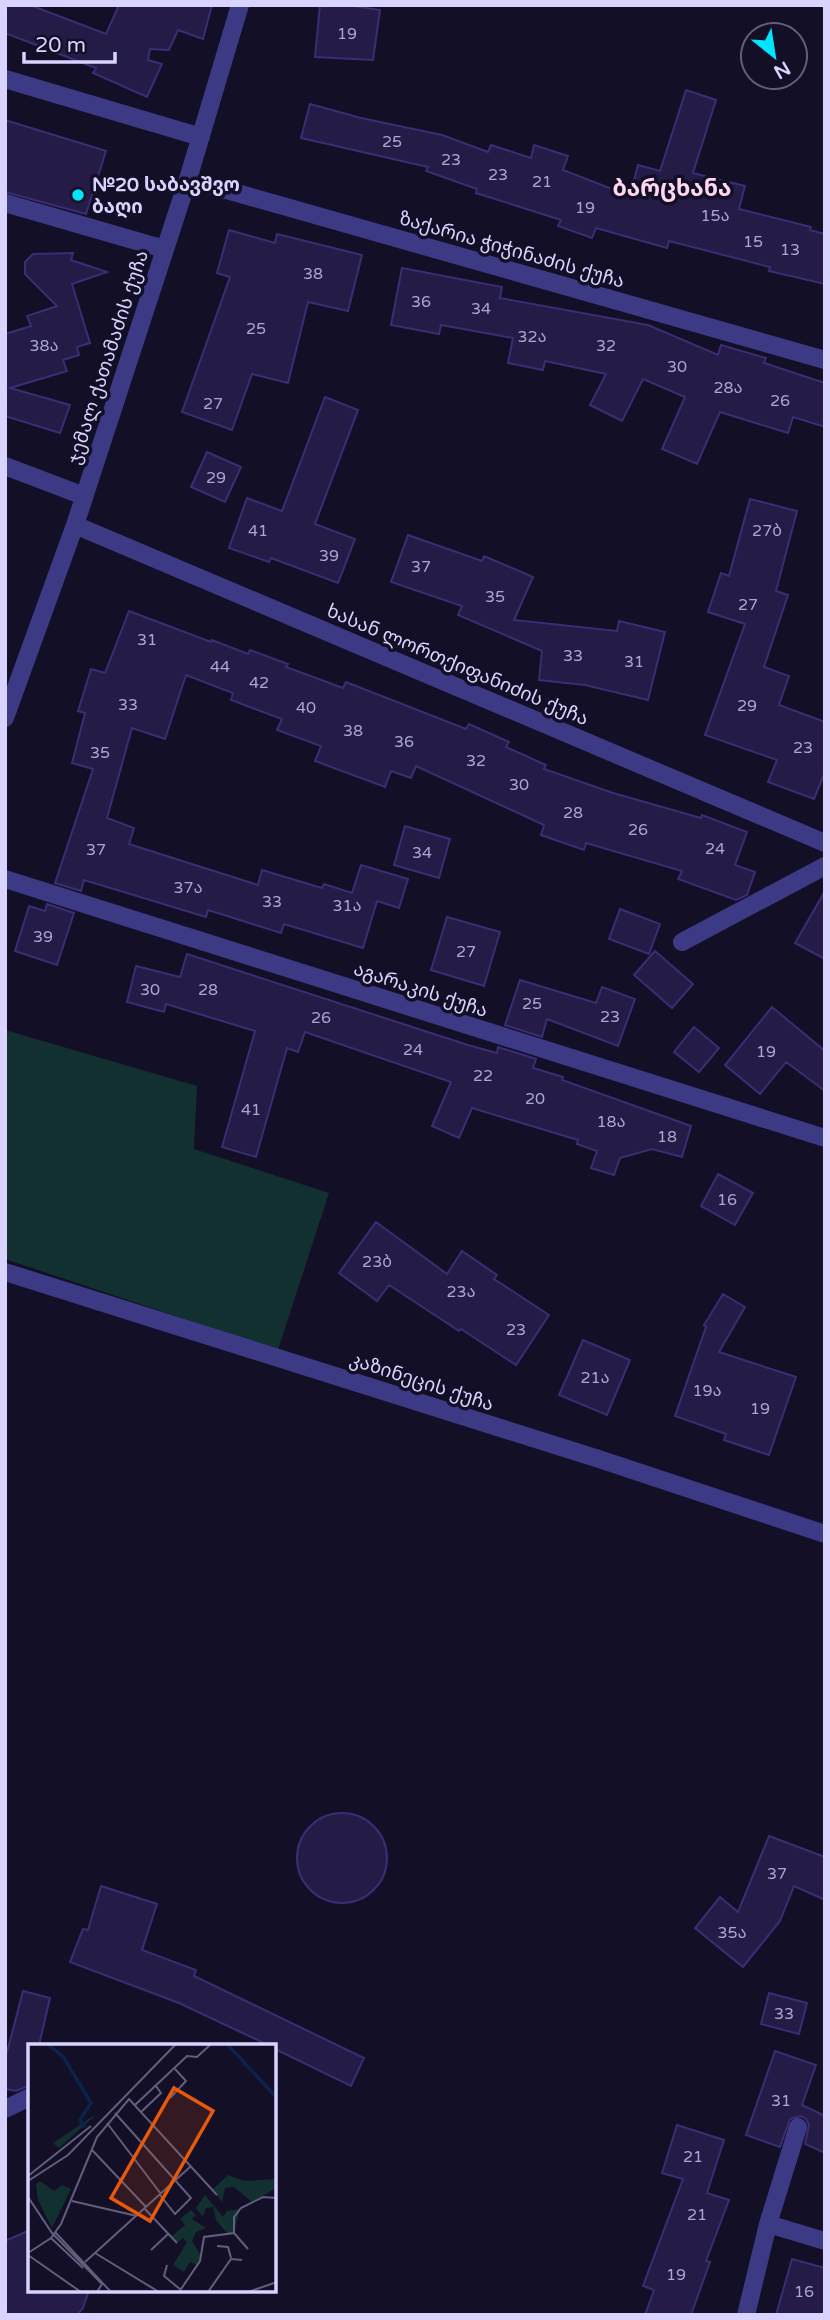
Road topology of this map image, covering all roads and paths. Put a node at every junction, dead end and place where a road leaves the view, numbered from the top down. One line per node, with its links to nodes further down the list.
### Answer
1 (240, 5): 3 (street, ჯემალ ქათამაძის ქუჩა)
2 (5, 79): 3 (street)
3 (201, 137): 4 (street, ჯემალ ქათამაძის ქუჩა)
4 (188, 179): 6 (street, ჯემალ ქათამაძის ქუჩა); 7 (street, ზაქარია ჭიჭინაძის ქუჩა)
5 (5, 203): 6 (street)
6 (164, 249): 9 (street, ჯემალ ქათამაძის ქუჩა)
7 (825, 360)
8 (5, 466): 9 (street)
9 (84, 496): 10 (street, ჯემალ ქათამაძის ქუჩა)
10 (75, 524): 11 (street, ჯემალ ქათამაძის ქუჩა); 12 (street, ხასან ლორთქიფანიძის ქუჩა)
11 (5, 718)
12 (825, 843)
13 (825, 866): 15 (street)
14 (5, 879): 16 (street, აგარაკის ქუჩა)
15 (682, 942)
16 (825, 1138)
17 (5, 1272): 18 (street, კაზინეცის ქუჩა)
18 (825, 1534)
19 (28, 2097): 20 (street)
20 (5, 2109)
21 (798, 2127): 22 (street)
22 (768, 2224): 23 (street); 24 (street)
23 (825, 2241)
24 (746, 2315)

